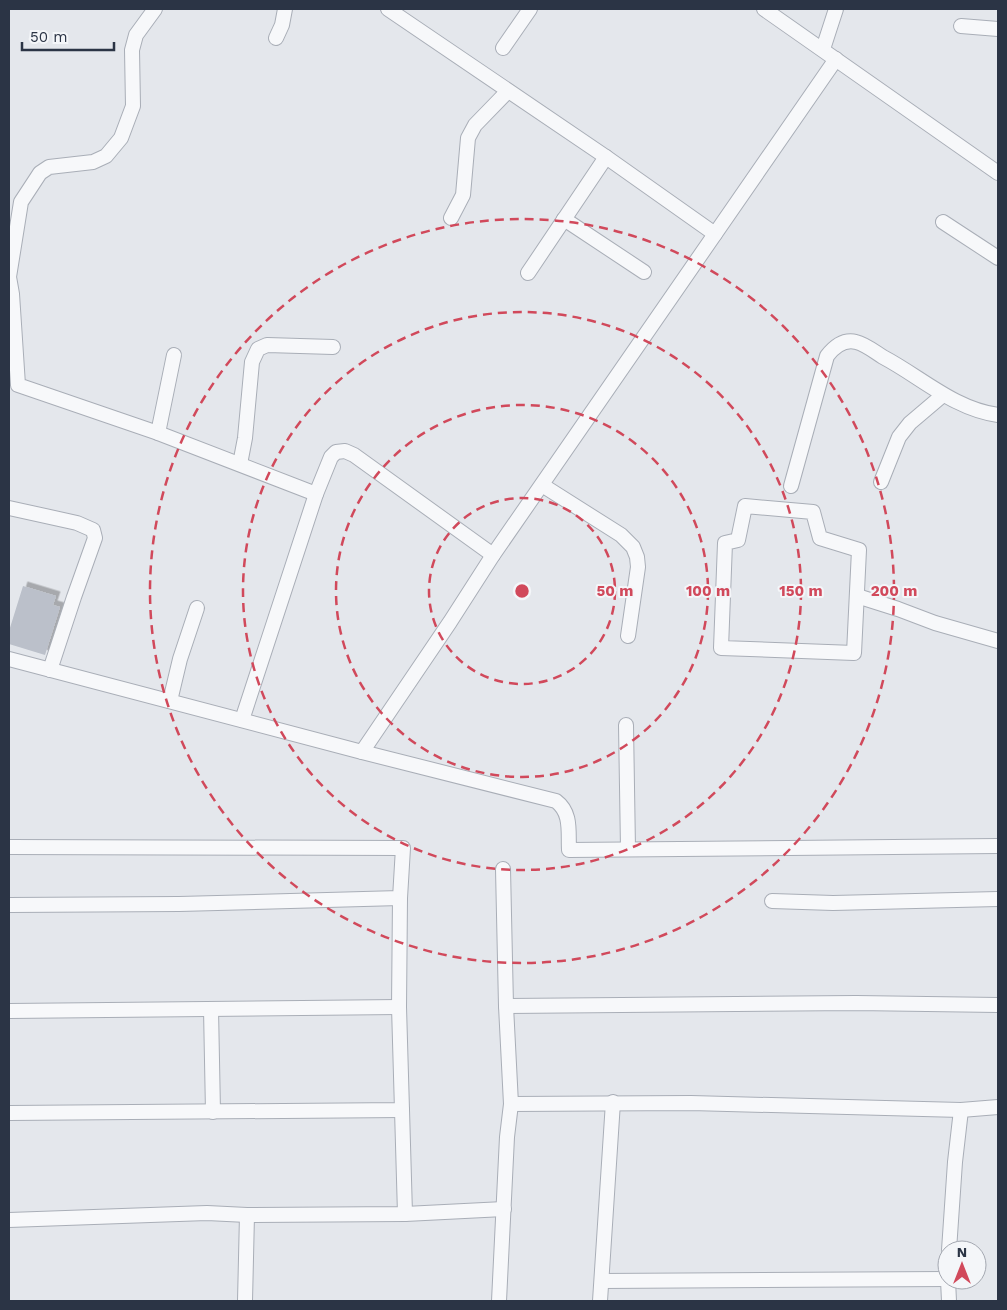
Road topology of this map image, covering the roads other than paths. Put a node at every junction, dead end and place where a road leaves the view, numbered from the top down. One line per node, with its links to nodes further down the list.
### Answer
1 (154, 9): 27 (street)
2 (285, 9): 9 (street)
3 (388, 9): 13 (street)
4 (530, 9): 10 (street)
5 (764, 9): 11 (street)
6 (836, 9): 11 (street)
7 (961, 26): 8 (street)
8 (998, 29)
9 (276, 38)
10 (503, 48)
11 (823, 49): 12 (street)
12 (836, 59): 15 (street); 19 (street)
13 (508, 91): 14 (street); 16 (street)
14 (606, 157): 17 (street); 19 (street)
15 (998, 173)
16 (451, 218)
17 (564, 219): 21 (street); 22 (street)
18 (942, 222): 20 (street)
19 (715, 234): 30 (street)
20 (998, 258)
21 (644, 272)
22 (528, 273)
23 (332, 347): 28 (street)
24 (174, 355): 27 (street)
25 (942, 395): 26 (street); 29 (street); 31 (street)
26 (998, 415)
27 (158, 433): 28 (street)
28 (240, 464): 32 (street)
29 (881, 482)
30 (542, 485): 34 (street); 37 (street)
31 (791, 486)
32 (316, 494): 34 (street); 42 (street)
33 (9, 508): 40 (street)
34 (493, 555): 44 (street)
35 (857, 596): 35 (street); 38 (street)
36 (197, 608): 41 (street)
37 (628, 636)
38 (998, 641)
39 (9, 658): 40 (street)
40 (50, 670): 41 (street)
41 (170, 701): 42 (street)
42 (242, 720): 44 (street)
43 (626, 725): 47 (street)
44 (362, 752): 47 (street)
45 (998, 846): 47 (street)
46 (9, 847): 49 (street)
47 (628, 849)
48 (503, 869): 54 (street)
49 (400, 898): 52 (street); 55 (street)
50 (998, 899): 51 (street)
51 (772, 901)
52 (9, 905)
53 (998, 1005): 54 (street)
54 (506, 1006): 59 (street)
55 (399, 1007): 56 (street); 61 (street)
56 (210, 1009): 57 (street); 63 (street)
57 (9, 1011)
58 (613, 1102): 59 (street); 62 (street); 71 (street)
59 (511, 1104): 65 (street)
60 (998, 1107): 62 (street)
61 (402, 1110): 63 (street); 66 (street)
62 (961, 1110): 69 (street)
63 (214, 1112): 64 (street)
64 (9, 1113)
65 (504, 1210): 66 (street); 73 (street)
66 (405, 1214): 67 (street)
67 (246, 1215): 68 (street); 72 (street)
68 (9, 1220)
69 (950, 1240)
70 (937, 1280): 71 (street)
71 (602, 1281): 74 (street)
72 (246, 1301)
73 (499, 1301)
74 (600, 1301)

